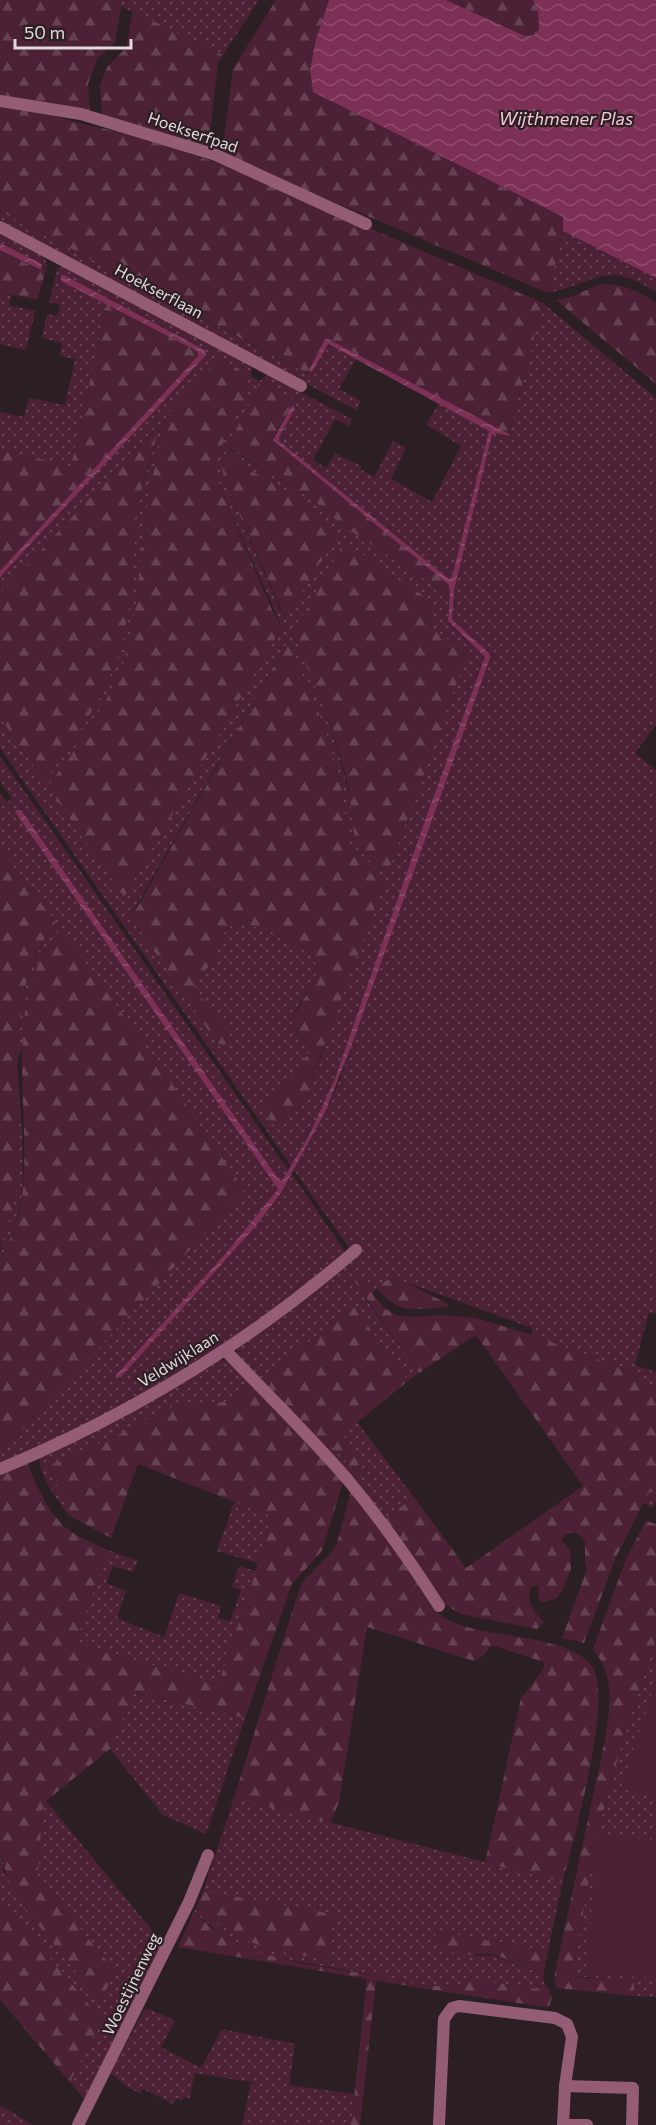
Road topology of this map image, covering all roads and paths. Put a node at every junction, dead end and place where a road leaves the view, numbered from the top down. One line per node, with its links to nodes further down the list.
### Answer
1 (0, 101): 2 (street, Hoekserfpad)
2 (366, 224)
3 (0, 227): 4 (street, Hoekserflaan)
4 (301, 387)
5 (356, 1250): 6 (street, Veldwijklaan)
6 (225, 1350): 7 (street, Veldwijklaan); 8 (street)
7 (0, 1469)
8 (439, 1606)
9 (208, 1855): 11 (street, Woestijnenweg)
10 (565, 2086): 12 (street); 13 (street); 15 (street)
11 (78, 2125)
12 (439, 2125)
13 (563, 2125): 14 (street)
14 (587, 2125)
15 (632, 2125)

